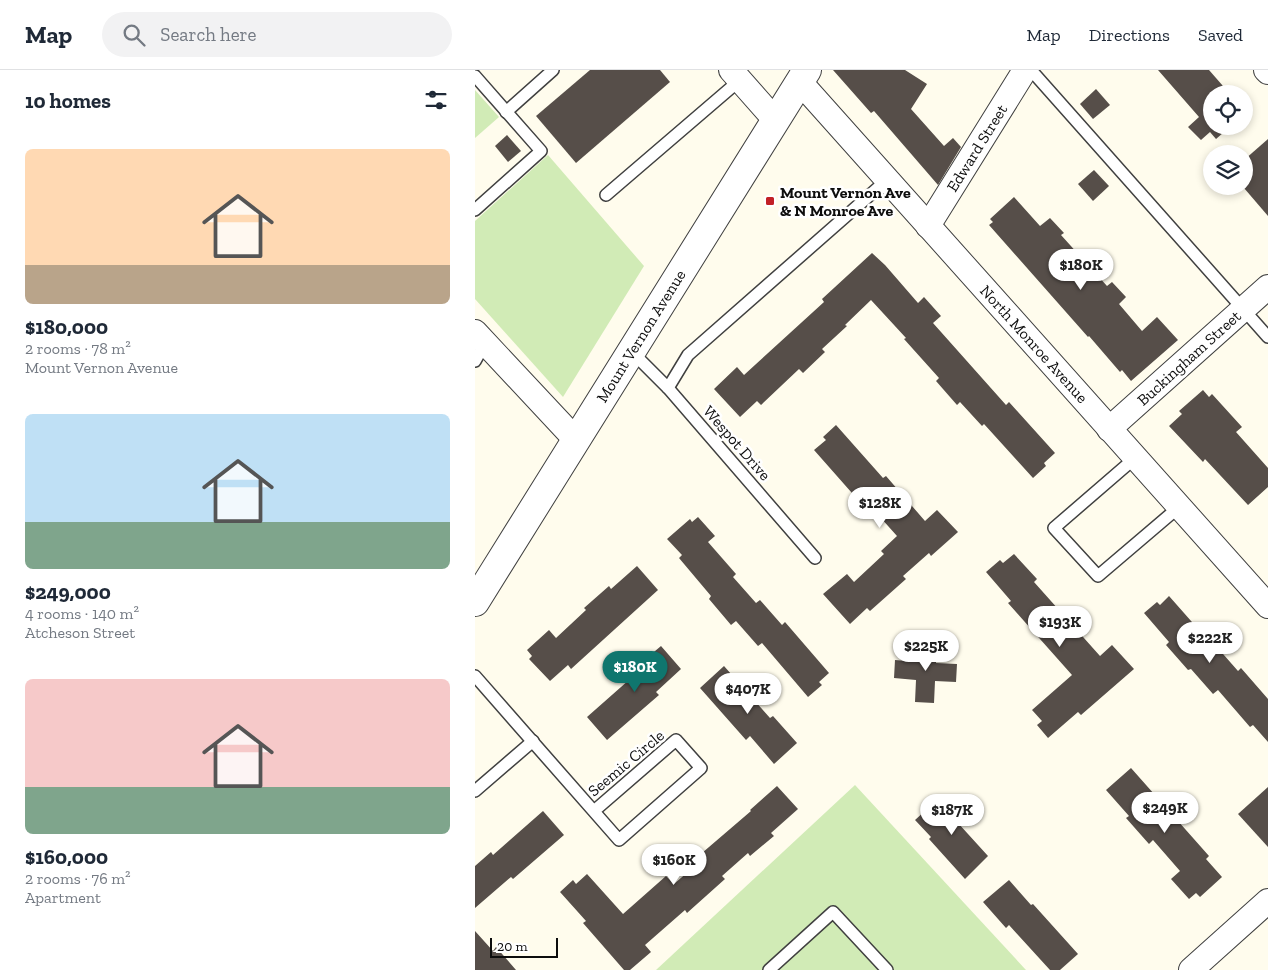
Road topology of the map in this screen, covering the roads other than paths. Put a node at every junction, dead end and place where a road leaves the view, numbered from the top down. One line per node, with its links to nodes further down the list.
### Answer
1 (553, 70): 7 (lane)
2 (1025, 70): 12 (street, Edward Street)
3 (1031, 70): 14 (lane)
4 (736, 75): 8 (street); 10 (lane)
5 (475, 76): 7 (lane)
6 (803, 76): 8 (street, Mount Vernon Avenue); 9 (street, North Monroe Avenue)
7 (506, 112): 11 (lane)
8 (777, 120): 17 (street, Mount Vernon Avenue)
9 (887, 180): 12 (street, North Monroe Avenue); 18 (lane)
10 (606, 195)
11 (475, 210)
12 (928, 226): 19 (street, North Monroe Avenue)
13 (1268, 287): 14 (street, Buckingham Street)
14 (1243, 309): 15 (lane); 19 (street, Buckingham Street)
15 (1268, 337)
16 (478, 345): 20 (street)
17 (632, 352): 18 (lane, Wespot Drive); 20 (street, Mount Vernon Avenue)
18 (668, 388): 23 (lane, Wespot Drive)
19 (1109, 429): 21 (street, North Monroe Avenue)
20 (576, 440): 24 (street, Mount Vernon Avenue)
21 (1135, 458): 22 (street, North Monroe Avenue); 22 (lane)
22 (1179, 507): 25 (street, North Monroe Avenue)
23 (815, 558)
24 (475, 602)
25 (1268, 606)
26 (475, 676): 27 (lane, Seemic Circle)
27 (533, 741): 28 (lane); 29 (lane, Seemic Circle)
28 (475, 791)
29 (594, 811): 29 (lane, Seemic Circle)
30 (1268, 901): 33 (street)
31 (769, 970): 32 (lane)
32 (887, 970)
33 (1191, 970)

